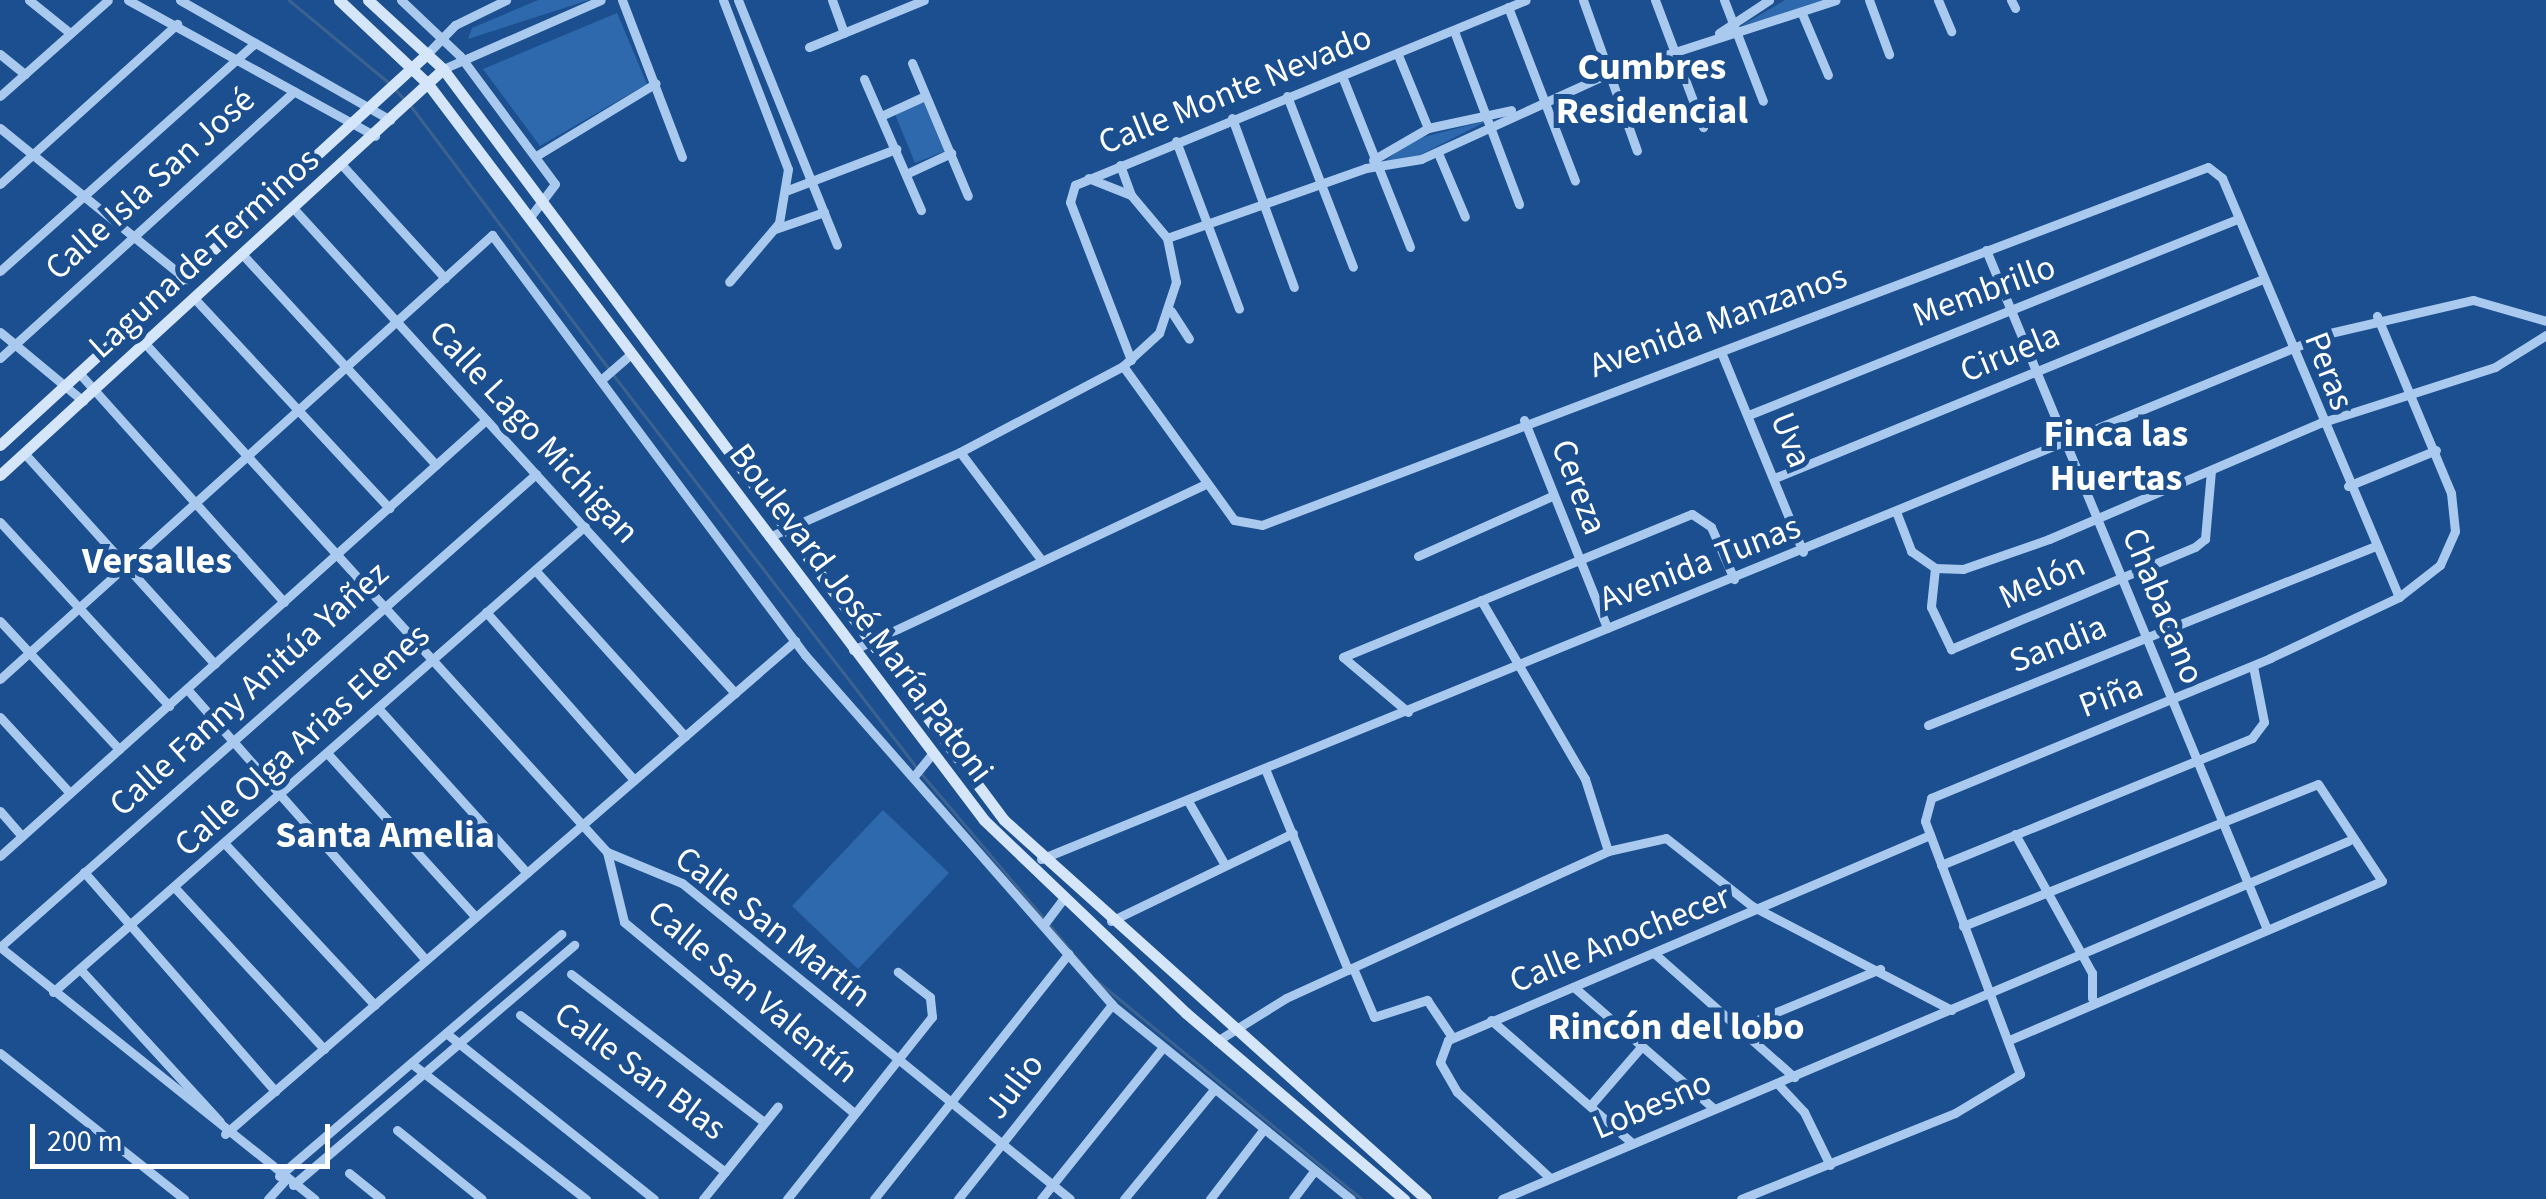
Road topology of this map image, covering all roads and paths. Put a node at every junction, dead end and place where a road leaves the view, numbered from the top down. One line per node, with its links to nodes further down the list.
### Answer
1 (29, 0): 32 (street)
2 (108, 0): 32 (street)
3 (128, 0): 29 (street)
4 (180, 0): 37 (street)
5 (339, 0): 47 (main road, Boulevard José María Patoni)
6 (368, 0): 40 (main road, Boulevard José María Patoni)
7 (402, 0): 36 (street)
8 (506, 0): 36 (street)
9 (602, 0): 44 (street)
10 (613, 0): 25 (street)
11 (622, 0): 25 (street)
12 (723, 0): 26 (street)
13 (832, 0): 33 (street)
14 (924, 0): 33 (street)
15 (1525, 0): 24 (street, Calle Monte Nevado)
16 (1583, 0): 49 (street)
17 (1655, 0): 39 (street)
18 (1724, 0): 28 (street)
19 (1769, 0): 28 (street)
20 (1836, 0): 27 (street)
21 (1869, 0): 42 (street)
22 (1938, 0): 31 (street)
23 (740, 5): 26 (street); 53 (street)
24 (1508, 7): 30 (street, Calle Monte Nevado); 62 (street)
25 (625, 14): 55 (street)
26 (728, 14): 57 (street)
27 (1803, 16): 34 (street); 51 (street)
28 (1732, 21): 34 (street); 35 (street)
29 (176, 24): 45 (street); 81 (street)
30 (1454, 31): 43 (street, Calle Monte Nevado); 66 (street)
31 (1951, 31)
32 (70, 33): 50 (street)
33 (844, 33): 38 (street)
34 (1736, 33): 35 (street); 63 (street)
35 (1719, 34): 39 (street)
36 (441, 37): 40 (street); 44 (street)
37 (255, 44): 45 (street); 64 (street)
38 (808, 47)
39 (1673, 50): 49 (street); 72 (street)
40 (428, 53): 47 (main road); 48 (main road, Boulevard José María Patoni)
41 (0, 54): 50 (street)
42 (1889, 54)
43 (1398, 55): 52 (street, Calle Monte Nevado); 74 (street)
44 (460, 56): 48 (street); 82 (street)
45 (234, 59): 58 (street); 95 (street)
46 (912, 63): 60 (street)
47 (414, 67): 56 (main road, Boulevard José María Patoni); 64 (main road)
48 (442, 69): 56 (main road, Laguna de Terminos); 99 (main road, Boulevard José María Patoni)
49 (1610, 73): 62 (street); 78 (street)
50 (25, 74): 59 (street)
51 (1828, 74)
52 (1342, 76): 61 (street, Calle Monte Nevado); 84 (street)
53 (771, 78): 57 (street); 90 (street)
54 (864, 78): 67 (street)
55 (656, 83): 82 (street); 83 (street)
56 (428, 84): 68 (main road, Laguna de Terminos); 104 (main road, Boulevard José María Patoni)
57 (758, 84): 94 (street)
58 (294, 91): 70 (street); 109 (street, Calle Isla San José)
59 (0, 96)
60 (925, 96): 67 (street); 79 (street)
61 (1287, 96): 69 (street, Calle Monte Nevado); 93 (street)
62 (1545, 99): 65 (street); 91 (street)
63 (1763, 102)
64 (373, 109): 68 (street); 70 (main road)
65 (1519, 109): 66 (street); 71 (street)
66 (1487, 114): 71 (street); 74 (street)
67 (881, 116): 77 (street)
68 (398, 117): 75 (main road, Laguna de Terminos)
69 (1232, 118): 76 (street, Calle Monte Nevado); 100 (street)
70 (356, 124): 75 (street); 120 (main road)
71 (1492, 125): 80 (street); 98 (street)
72 (1703, 127)
73 (0, 128): 81 (street)
74 (1428, 128): 84 (street)
75 (376, 136): 85 (main road, Laguna de Terminos)
76 (1176, 141): 86 (street, Calle Monte Nevado); 108 (street)
77 (896, 149): 88 (street); 90 (street)
78 (1637, 151)
79 (951, 153): 88 (street); 97 (street)
80 (1438, 153): 84 (street); 105 (street)
81 (33, 154): 92 (street); 95 (street)
82 (536, 156): 99 (street)
83 (682, 157)
84 (1376, 163): 93 (street); 113 (street)
85 (342, 165): 101 (main road, Laguna de Terminos); 119 (street)
86 (1120, 166): 89 (street, Calle Monte Nevado); 96 (street)
87 (2208, 167): 106 (street, Peras); 114 (street, Avenida Manzanos)
88 (906, 174): 102 (street)
89 (1088, 178): 96 (street); 141 (street, Calle Monte Nevado)
90 (814, 182): 94 (street); 103 (street)
91 (1575, 182)
92 (0, 184)
93 (1322, 185): 100 (street); 117 (street)
94 (788, 190): 107 (street)
95 (84, 195): 109 (street); 118 (street)
96 (1131, 195): 110 (street)
97 (968, 196)
98 (1519, 204)
99 (543, 206): 104 (street); 175 (main road, Boulevard José María Patoni)
100 (1266, 207): 108 (street); 123 (street)
101 (294, 209): 116 (main road, Laguna de Terminos); 130 (street, Calle Lago Michigan)
102 (921, 210)
103 (824, 212): 107 (street); 112 (street)
104 (530, 217): 139 (main road, Boulevard José María Patoni)
105 (1465, 218)
106 (2236, 220): 121 (street, Peras); 127 (street, Membrillo)
107 (775, 229): 122 (street)
108 (1210, 229): 111 (street); 125 (street)
109 (133, 236): 120 (street); 135 (street, Calle Isla San José)
110 (1167, 238): 111 (street); 115 (street)
111 (1181, 240): 115 (street)
112 (837, 245)
113 (1410, 247)
114 (1986, 250): 127 (street, Chabacano); 138 (street, Avenida Manzanos)
115 (1172, 251): 126 (street)
116 (243, 255): 124 (main road, Laguna de Terminos); 142 (street)
117 (1353, 268)
118 (0, 271)
119 (445, 278): 130 (street); 145 (street)
120 (186, 279): 131 (main road)
121 (2263, 279): 137 (street, Peras); 143 (street, Ciruela)
122 (729, 282)
123 (1294, 287)
124 (194, 298): 136 (main road, Laguna de Terminos); 150 (street)
125 (1239, 309)
126 (1171, 310): 134 (street); 141 (street)
127 (2013, 310): 143 (street, Chabacano); 151 (street, Membrillo)
128 (2377, 316): 129 (street, Avenida Tunas); 137 (street, Avenida Tunas); 147 (street, Piña)
129 (2546, 321)
130 (396, 323): 142 (street); 152 (street, Calle Lago Michigan)
131 (131, 328): 136 (street); 144 (main road)
132 (0, 332): 135 (street)
133 (2546, 335): 147 (street)
134 (1189, 339)
135 (15, 344): 140 (street, Calle Isla San José); 146 (street)
136 (145, 344): 148 (main road, Laguna de Terminos); 160 (street)
137 (2292, 348): 154 (street, Peras); 155 (street, Avenida Tunas)
138 (1721, 352): 151 (street, Uva); 153 (street, Avenida Manzanos)
139 (631, 354): 145 (street); 176 (main road, Boulevard José María Patoni)
140 (0, 358)
141 (1127, 363): 158 (street); 166 (street)
142 (346, 368): 150 (street); 161 (street)
143 (2039, 371): 155 (street, Chabacano); 165 (street, Ciruela)
144 (80, 374): 146 (main road); 148 (street)
145 (608, 375): 197 (street)
146 (68, 384): 149 (street); 156 (main road)
147 (2412, 389): 154 (street); 157 (street, Piña)
148 (95, 391): 149 (main road, Laguna de Terminos); 169 (street)
149 (83, 401): 159 (main road, Laguna de Terminos)
150 (302, 411): 160 (street); 170 (street)
151 (1751, 414): 165 (street, Uva)
152 (486, 420): 161 (street); 163 (street, Calle Lago Michigan)
153 (1524, 420): 166 (street, Avenida Manzanos); 168 (street, Cereza)
154 (2320, 424): 162 (street); 167 (street, Peras)
155 (2064, 444): 171 (street, Avenida Tunas); 172 (street, Chabacano)
156 (0, 445)
157 (2436, 450): 167 (street); 188 (street, Piña)
158 (960, 452): 175 (street); 181 (street)
159 (24, 454): 164 (main road, Laguna de Terminos); 183 (street)
160 (248, 457): 169 (street); 179 (street)
161 (436, 465): 170 (street)
162 (2210, 471): 172 (street); 186 (street, Melón)
163 (536, 474): 174 (street, Calle Lago Michigan); 191 (street, Calle Fanny Anitúa Yañez)
164 (0, 476)
165 (1777, 477): 178 (street, Uva)
166 (1206, 484): 181 (street)
167 (2348, 486): 177 (street, Peras)
168 (1552, 496): 180 (street); 182 (street, Cereza)
169 (194, 504): 183 (street); 190 (street)
170 (388, 508): 179 (street)
171 (1898, 514): 178 (street, Avenida Tunas); 184 (street)
172 (2098, 518): 184 (street); 186 (street, Chabacano)
173 (0, 522): 192 (street)
174 (584, 526): 185 (street, Calle Olga Arias Elenes); 207 (street, Calle Lago Michigan)
175 (784, 530): 176 (street); 198 (main road, Boulevard José María Patoni)
176 (769, 537): 199 (main road, Boulevard José María Patoni)
177 (2376, 546): 188 (street, Peras); 196 (street, Sandia)
178 (1803, 552): 187 (street, Avenida Tunas)
179 (336, 555): 190 (street); 191 (street)
180 (1418, 556)
181 (1042, 561): 198 (street)
182 (1579, 562): 187 (street); 189 (street); 195 (street, Cereza)
183 (125, 565): 192 (street); 202 (street)
184 (1934, 568): 186 (street, Melón)
185 (535, 570): 193 (street, Calle Olga Arias Elenes); 214 (street)
186 (2124, 576): 196 (street, Chabacano)
187 (1734, 579): 195 (street, Avenida Tunas)
188 (2399, 597): 204 (street, Piña)
189 (1481, 600): 203 (street); 211 (street)
190 (284, 602): 202 (street)
191 (383, 607): 201 (street); 215 (street, Calle Fanny Anitúa Yañez)
192 (78, 608): 200 (street); 209 (street)
193 (486, 612): 201 (street, Calle Olga Arias Elenes); 222 (street)
194 (0, 621): 200 (street)
195 (1606, 628): 203 (street, Avenida Tunas)
196 (2147, 637): 208 (street, Chabacano); 213 (street, Sandia)
197 (795, 642): 207 (street); 221 (street)
198 (870, 642): 199 (street); 238 (main road, Boulevard José María Patoni)
199 (852, 650): 218 (main road, Boulevard José María Patoni)
200 (28, 654): 205 (street); 216 (street)
201 (431, 660): 210 (street, Calle Olga Arias Elenes); 228 (street)
202 (215, 664): 206 (street)
203 (1520, 664): 211 (street, Avenida Tunas); 235 (street)
204 (2252, 666): 208 (street, Piña); 219 (street)
205 (0, 679)
206 (187, 689): 209 (street); 215 (street)
207 (735, 693): 214 (street)
208 (2172, 702): 219 (street, Chabacano); 231 (street, Piña)
209 (168, 706): 216 (street)
210 (378, 708): 217 (street, Calle Olga Arias Elenes); 242 (street)
211 (1408, 712): 220 (street, Avenida Tunas)
212 (0, 717): 223 (street)
213 (1928, 725)
214 (685, 736): 222 (street)
215 (232, 745): 224 (street); 241 (street, Calle Fanny Anitúa Yañez)
216 (119, 749): 223 (street)
217 (327, 753): 224 (street, Calle Olga Arias Elenes); 248 (street)
218 (928, 759): 221 (street); 246 (main road, Boulevard José María Patoni)
219 (2194, 764): 227 (street, Chabacano); 230 (street)
220 (1266, 771): 225 (street, Avenida Tunas); 229 (street)
221 (915, 774): 250 (street)
222 (634, 780): 228 (street)
223 (70, 793): 232 (street)
224 (278, 799): 234 (street, Calle Olga Arias Elenes); 260 (street)
225 (1188, 801): 238 (street, Avenida Tunas); 239 (street)
226 (0, 811): 232 (street)
227 (2225, 820): 233 (street); 243 (street, Chabacano); 245 (street)
228 (582, 826): 236 (street); 242 (street)
229 (1293, 834): 239 (street); 262 (street)
230 (2015, 834): 240 (street); 245 (street)
231 (1930, 835): 240 (street); 247 (street, Calle Anochecer)
232 (22, 836): 237 (street)
233 (2348, 842): 243 (street, Lobesno); 253 (street)
234 (227, 846): 244 (street, Calle Olga Arias Elenes); 272 (street)
235 (1608, 851): 247 (street); 262 (street)
236 (606, 852): 288 (street, Calle San Martín); 300 (street, Calle San Valentín)
237 (0, 856)
238 (1042, 860): 249 (main road, Boulevard José María Patoni)
239 (1225, 865): 249 (street)
240 (1941, 865): 251 (street)
241 (84, 872): 252 (street); 256 (street, Calle Fanny Anitúa Yañez)
242 (527, 873): 248 (street)
243 (2246, 884): 253 (street, Chabacano); 257 (street, Lobesno)
244 (176, 890): 252 (street, Calle Olga Arias Elenes); 285 (street)
245 (2051, 891): 251 (street); 257 (street)
246 (1064, 898): 250 (street); 271 (main road, Boulevard José María Patoni)
247 (1765, 912): 259 (street, Calle Anochecer); 263 (street)
248 (476, 916): 260 (street)
249 (1110, 921): 267 (main road, Boulevard José María Patoni)
250 (1045, 922): 258 (street)
251 (1964, 926): 269 (street)
252 (130, 927): 261 (street, Calle Olga Arias Elenes); 294 (street)
253 (2266, 927): 270 (street)
254 (560, 934): 279 (street)
255 (574, 945): 283 (street)
256 (0, 947): 268 (street)
257 (2082, 952): 269 (street, Lobesno); 270 (street)
258 (1068, 954): 273 (street); 297 (street)
259 (1655, 954): 266 (street, Calle Anochecer); 277 (street)
260 (426, 960): 272 (street)
261 (80, 969): 268 (street, Calle Olga Arias Elenes); 293 (street)
262 (1351, 969): 278 (street); 280 (street)
263 (1880, 970): 274 (street); 277 (street)
264 (898, 972): 288 (street)
265 (571, 974): 301 (street)
266 (1575, 988): 276 (street, Calle Anochecer); 284 (street)
267 (1185, 989): 271 (main road); 278 (main road, Boulevard José María Patoni)
268 (53, 992): 293 (street)
269 (1990, 992): 274 (street, Lobesno); 281 (street)
270 (2092, 998): 281 (street)
271 (1174, 1001): 282 (main road, Boulevard José María Patoni)
272 (375, 1004): 285 (street)
273 (1112, 1005): 286 (street); 306 (street, Julio)
274 (1952, 1010): 291 (street, Lobesno)
275 (520, 1015): 309 (street, Calle San Blas)
276 (1491, 1020): 280 (street, Calle Anochecer); 298 (street)
277 (1738, 1028): 291 (street)
278 (1230, 1030): 282 (street); 333 (main road, Boulevard José María Patoni)
279 (446, 1032): 283 (street); 289 (street)
280 (1452, 1037): 311 (street)
281 (2011, 1038): 307 (street)
282 (1217, 1041): 332 (main road, Boulevard José María Patoni)
283 (458, 1044): 290 (street); 321 (street)
284 (1642, 1046): 298 (street); 299 (street)
285 (324, 1049): 294 (street)
286 (1161, 1050): 295 (street); 313 (street)
287 (0, 1053): 315 (street)
288 (896, 1062): 297 (street, Calle San Martín); 300 (street)
289 (411, 1063): 290 (street); 312 (street)
290 (424, 1074): 312 (street); 320 (street)
291 (1794, 1076): 292 (street, Lobesno)
292 (1777, 1083): 299 (street, Lobesno); 307 (street)
293 (180, 1091): 304 (street)
294 (276, 1091): 304 (street)
295 (1212, 1092): 302 (street); 328 (street)
296 (778, 1106): 301 (street)
297 (949, 1106): 306 (street, Calle San Martín); 324 (street)
298 (1590, 1106): 305 (street)
299 (1714, 1109): 305 (street, Lobesno)
300 (854, 1113): 314 (street)
301 (764, 1122): 309 (street)
302 (1264, 1129): 308 (street); 329 (street)
303 (396, 1130): 319 (street)
304 (227, 1132): 312 (street)
305 (1632, 1144): 311 (street, Lobesno)
306 (1002, 1146): 313 (street, Calle San Martín); 325 (street, Julio)
307 (1830, 1165): 335 (street)
308 (1315, 1170): 330 (street); 331 (street)
309 (725, 1172): 322 (street)
310 (349, 1173): 318 (street)
311 (1550, 1178): 334 (street, Lobesno)
312 (286, 1181): 316 (street); 317 (street)
313 (1052, 1185): 326 (street); 327 (street, Calle San Martín)
314 (790, 1195): 323 (street)
315 (184, 1199)
316 (268, 1199)
317 (316, 1199)
318 (381, 1199)
319 (482, 1199)
320 (586, 1199)
321 (654, 1199)
322 (703, 1199)
323 (805, 1199)
324 (874, 1199)
325 (958, 1199)
326 (1041, 1199)
327 (1070, 1199)
328 (1124, 1199)
329 (1210, 1199)
330 (1293, 1199)
331 (1351, 1199)
332 (1404, 1199)
333 (1426, 1199)
334 (1502, 1199)
335 (1741, 1199)

